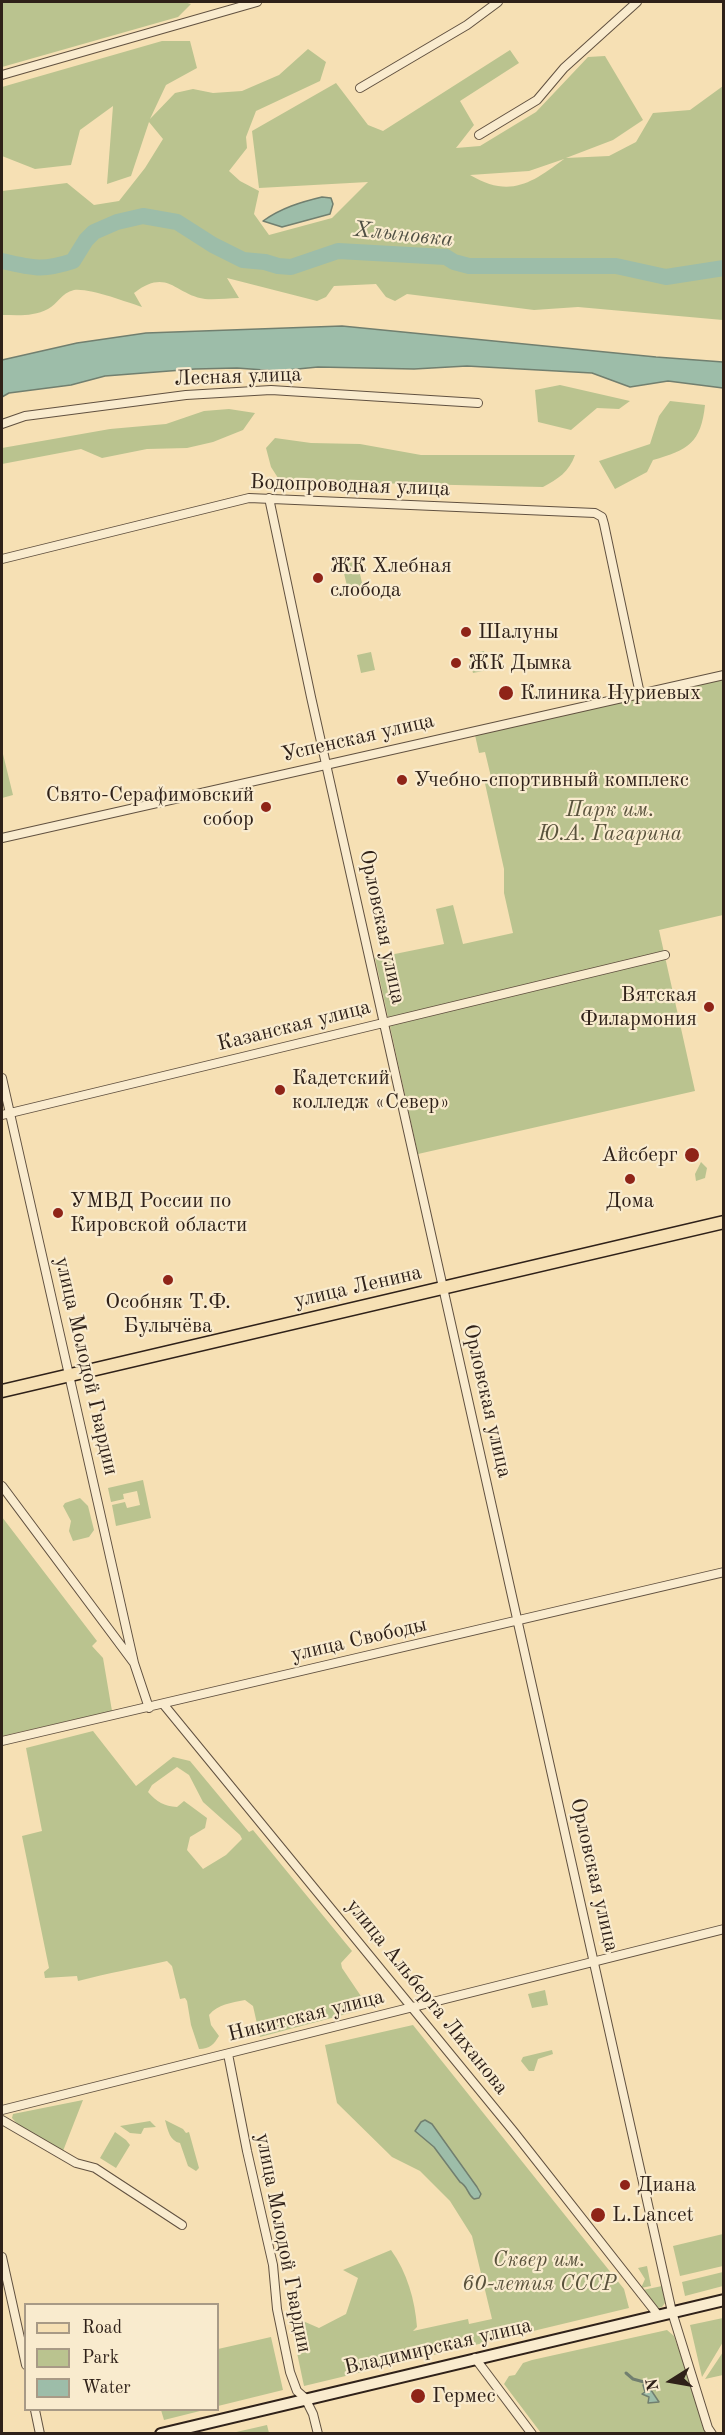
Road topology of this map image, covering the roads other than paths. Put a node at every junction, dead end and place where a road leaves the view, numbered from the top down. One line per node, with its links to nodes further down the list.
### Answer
1 (257, 2): 4 (street)
2 (498, 2): 5 (street)
3 (637, 2): 6 (street)
4 (2, 75)
5 (360, 88)
6 (479, 135)
7 (478, 403): 8 (street, Лесная улица)
8 (2, 424)
9 (269, 498): 10 (street, Водопроводная улица); 12 (street, Водопроводная улица); 13 (street, Орловская улица)
10 (2, 559)
11 (723, 675): 12 (street, Успенская улица)
12 (640, 694): 13 (street, Успенская улица)
13 (327, 763): 14 (street, Успенская улица); 16 (street, Орловская улица)
14 (2, 838)
15 (665, 955): 16 (street, Казанская улица)
16 (385, 1023): 18 (street, Казанская улица); 20 (street, Орловская улица)
17 (2, 1078): 18 (street, улица Молодой Гвардии)
18 (5, 1114): 21 (street, улица Молодой Гвардии)
19 (723, 1222): 20 (main road, улица Ленина)
20 (444, 1287): 21 (main road, улица Ленина); 25 (street, Орловская улица)
21 (70, 1375): 22 (main road, улица Ленина); 26 (street, улица Молодой Гвардии)
22 (2, 1391)
23 (2, 1486): 26 (street)
24 (723, 1572): 25 (street, улица Свободы)
25 (518, 1621): 27 (street, улица Свободы); 31 (street, Орловская улица)
26 (134, 1663): 28 (street)
27 (164, 1705): 28 (street, улица Свободы); 32 (street, улица Альберта Лиханова)
28 (149, 1708): 29 (street, улица Свободы)
29 (2, 1741)
30 (723, 1929): 31 (street, Никитская улица)
31 (596, 1961): 32 (street, Никитская улица); 39 (street, Орловская улица)
32 (413, 2007): 33 (street, Никитская улица); 40 (street, улица Альберта Лиханова)
33 (228, 2054): 34 (street, Никитская улица); 43 (street, улица Молодой Гвардии)
34 (2, 2110)
35 (2, 2120): 36 (street)
36 (182, 2224)
37 (2, 2258): 41 (street)
38 (723, 2300): 39 (main road, Владимирская улица)
39 (672, 2312): 40 (main road, Владимирская улица); 49 (street, Орловская улица)
40 (658, 2315): 42 (main road, Владимирская улица)
41 (24, 2356)
42 (475, 2358): 43 (main road, Владимирская улица); 48 (street)
43 (305, 2398): 46 (main road, Владимирская улица); 47 (street, улица Молодой Гвардии)
44 (35, 2411): 45 (street)
45 (40, 2433)
46 (161, 2433)
47 (318, 2433)
48 (532, 2433)
49 (712, 2433)

